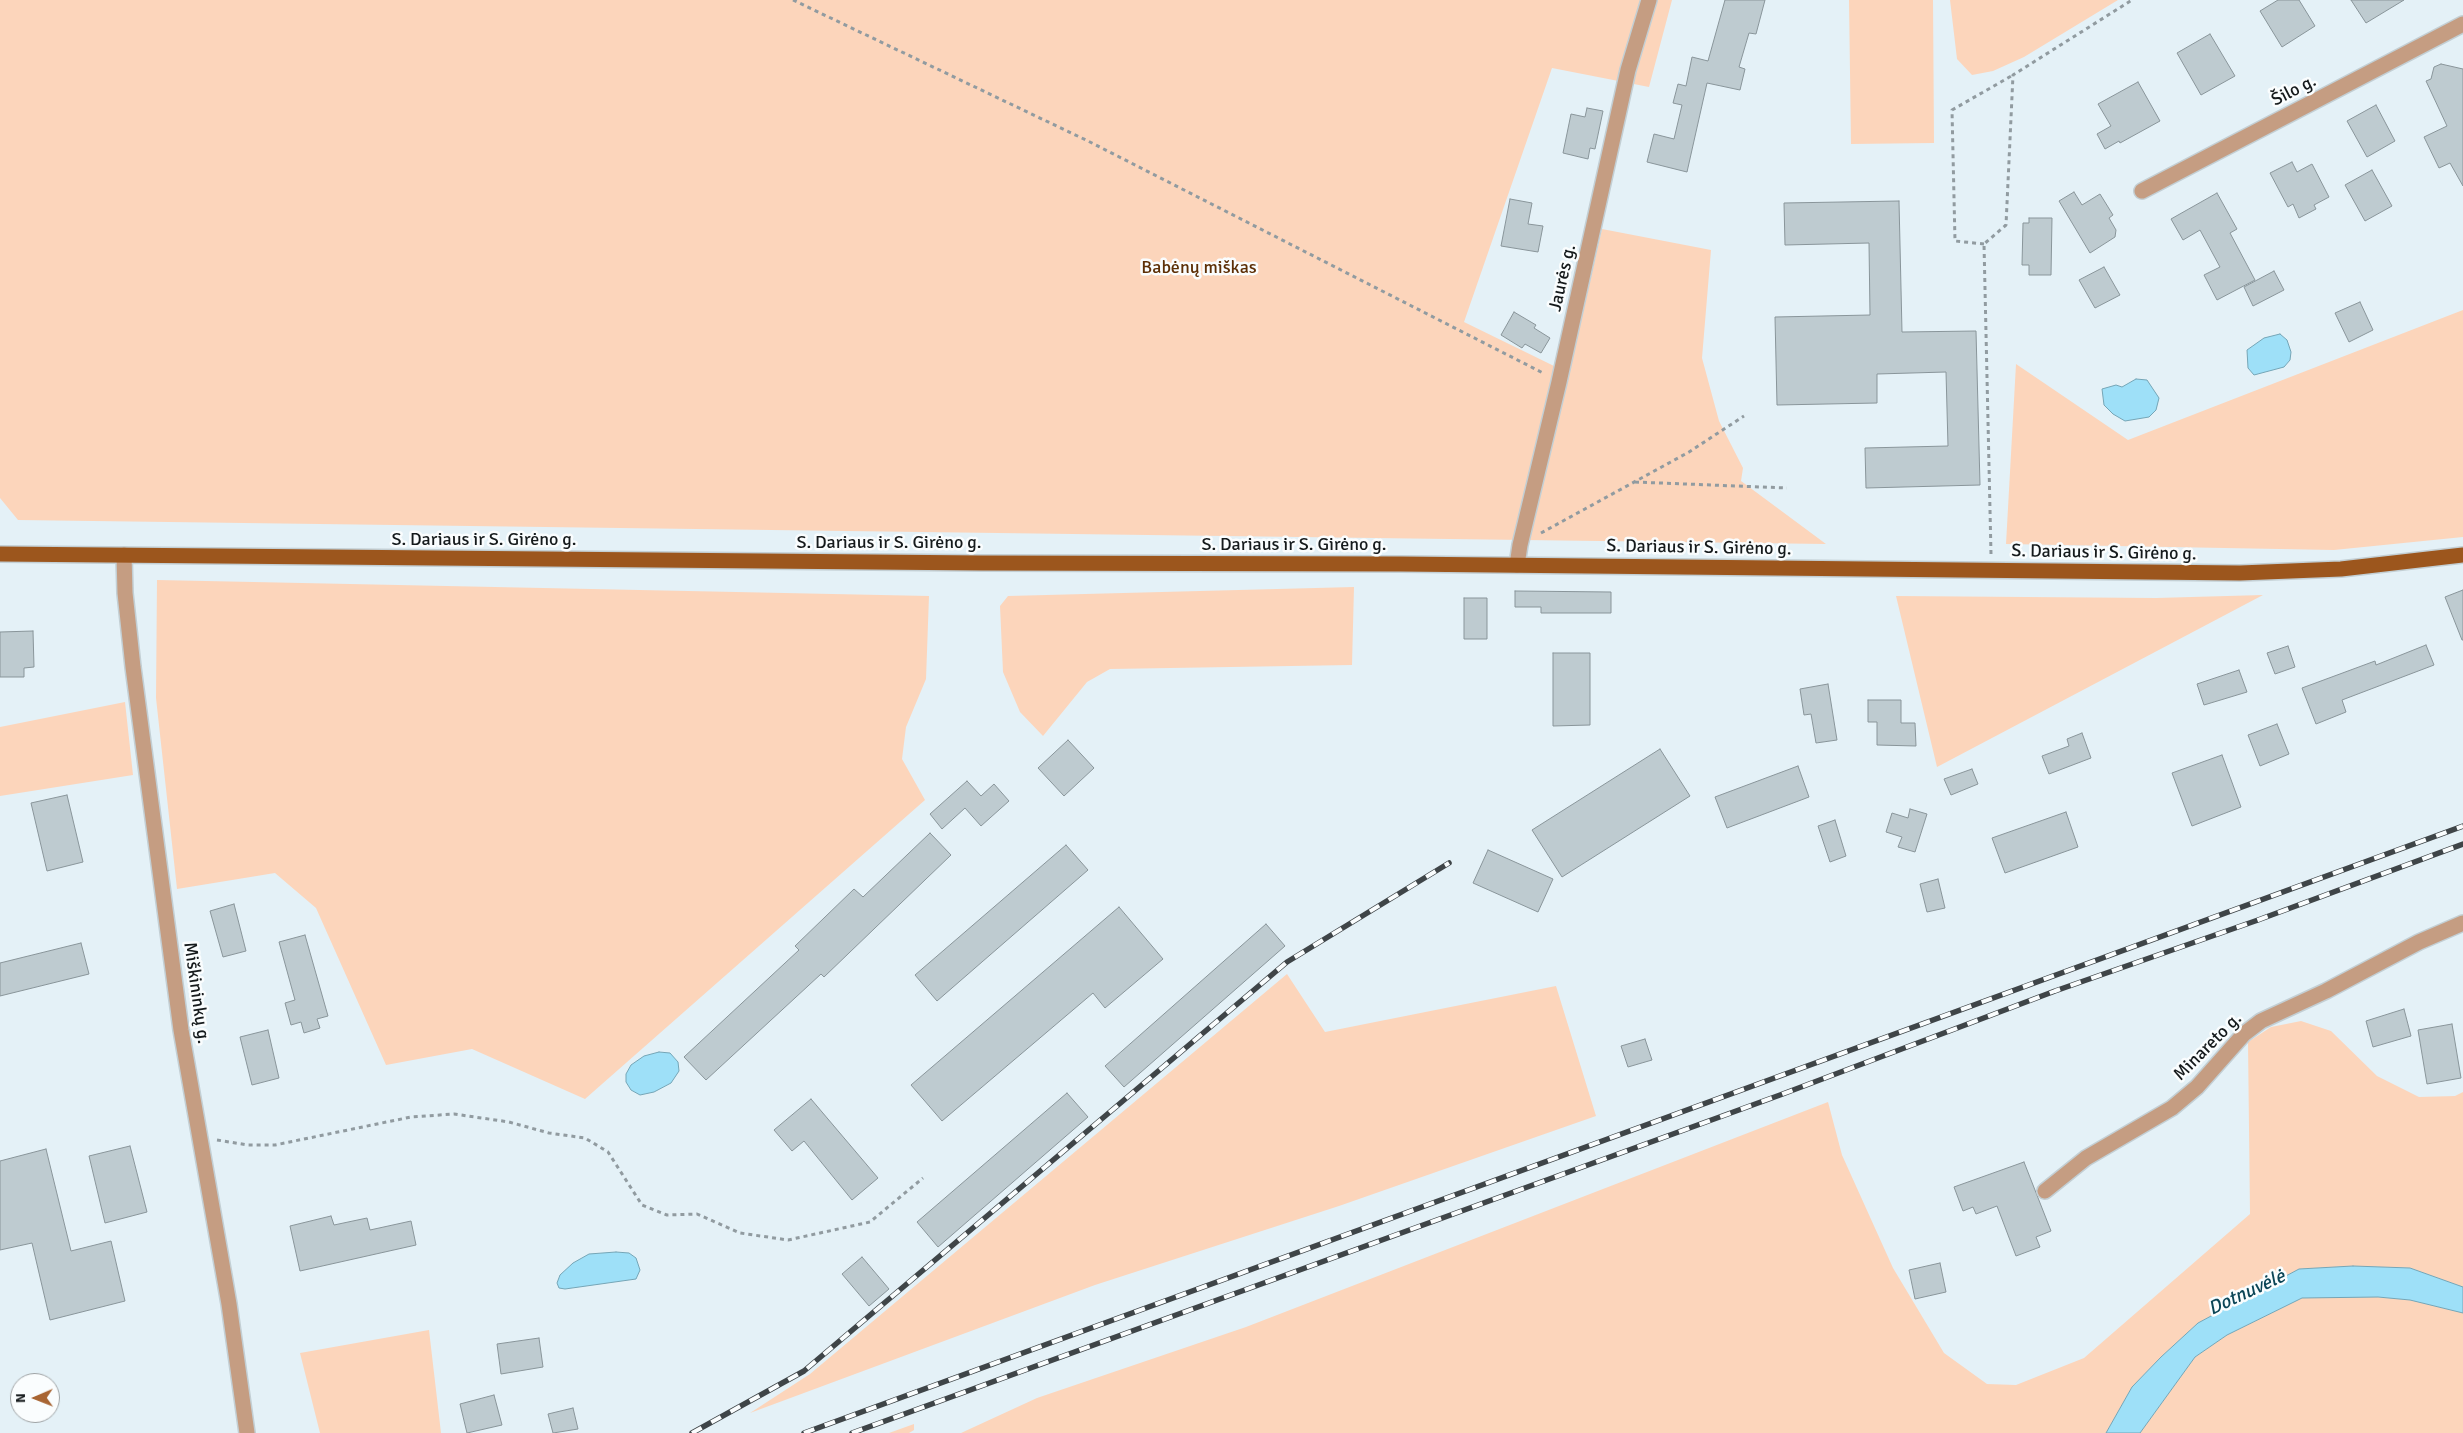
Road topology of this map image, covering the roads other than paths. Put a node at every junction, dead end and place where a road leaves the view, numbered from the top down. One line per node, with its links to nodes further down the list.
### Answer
1 (1650, 0): 7 (street, Jaurės g.)
2 (2463, 24): 3 (street, Šilo g.)
3 (2142, 191)
4 (0, 554): 5 (main road, S. Dariaus ir S. Girėno g.)
5 (124, 555): 7 (main road, S. Dariaus ir S. Girėno g.); 10 (street, Miškininkų g.)
6 (2463, 555): 7 (main road, S. Dariaus ir S. Girėno g.)
7 (1517, 565)
8 (2463, 922): 9 (street, Minareto g.)
9 (2045, 1191)
10 (247, 1433)

